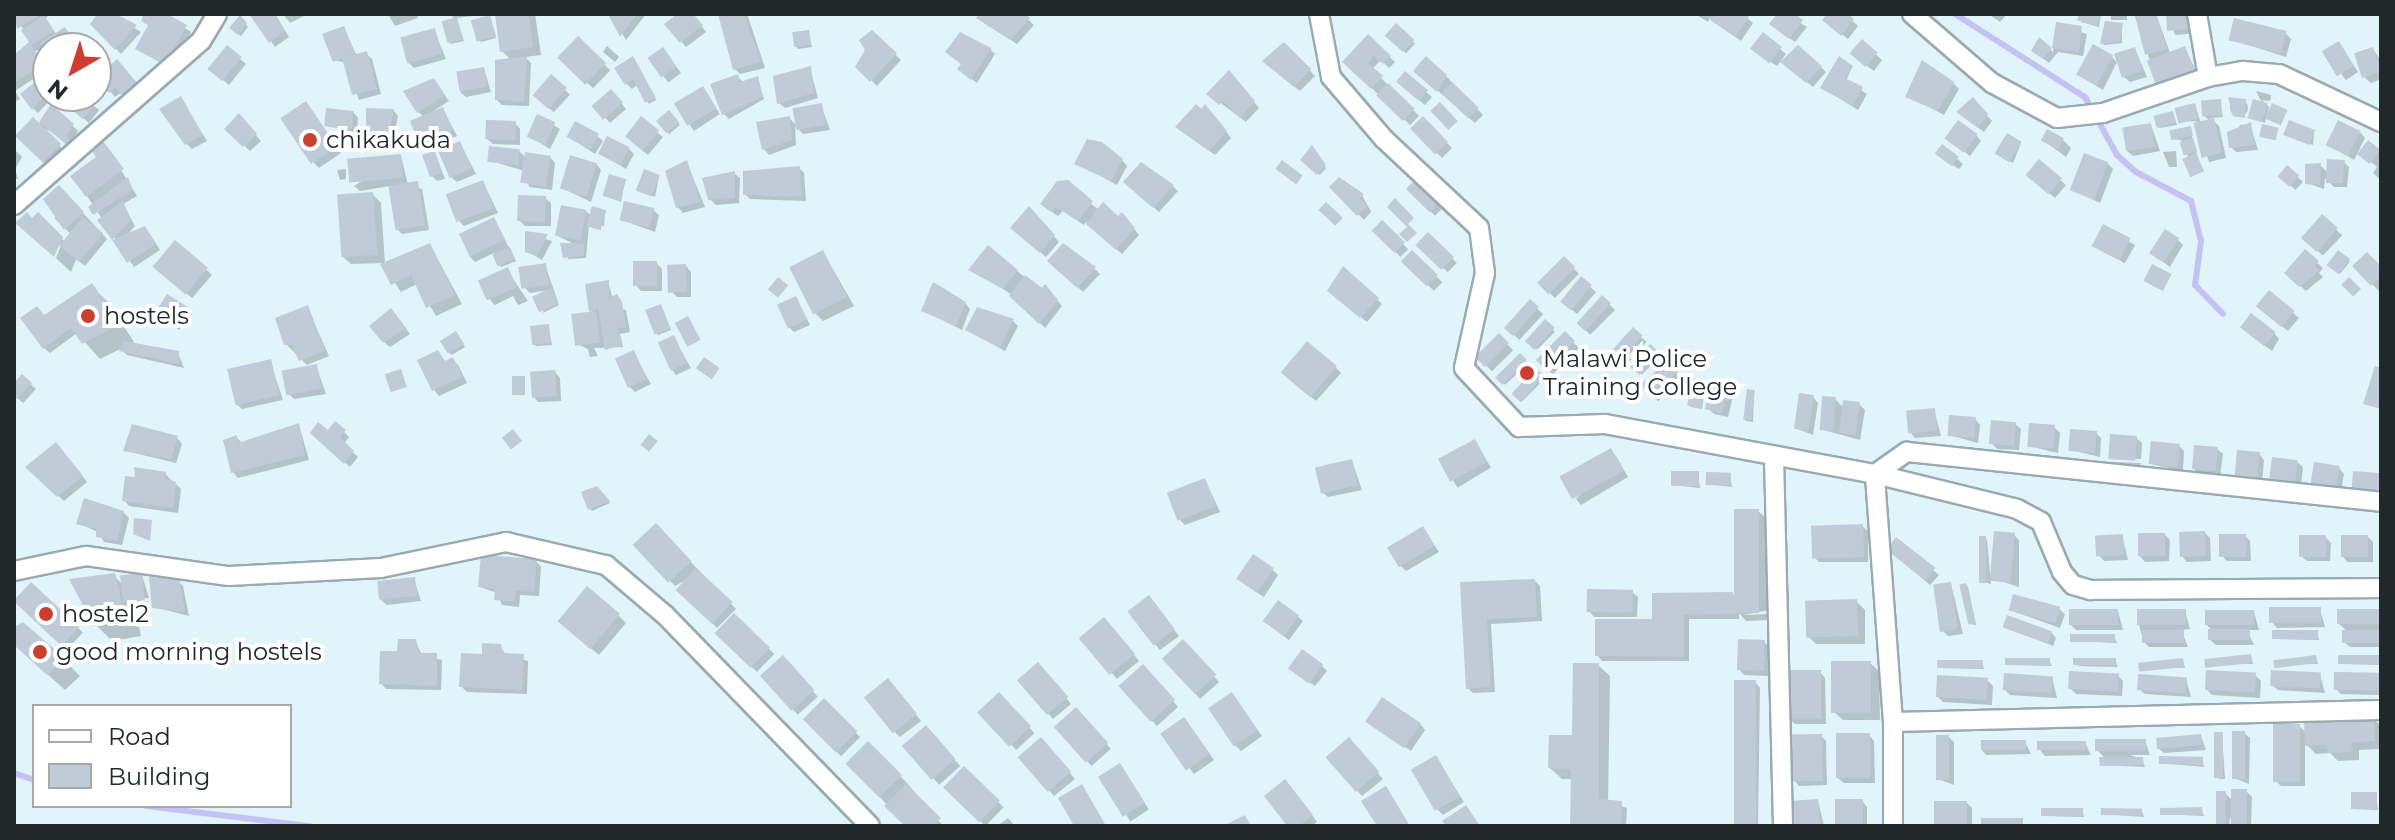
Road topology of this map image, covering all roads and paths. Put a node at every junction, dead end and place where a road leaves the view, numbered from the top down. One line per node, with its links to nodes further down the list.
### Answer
1 (217, 14): 7 (street)
2 (1319, 14): 8 (street)
3 (1912, 14): 5 (street)
4 (2197, 14): 5 (street)
5 (2208, 77): 6 (street)
6 (2381, 122)
7 (14, 205)
8 (1774, 457): 9 (street); 16 (street)
9 (1875, 474): 10 (street); 12 (street); 14 (street)
10 (2381, 502)
11 (14, 571): 15 (street)
12 (2381, 588)
13 (2381, 710): 14 (street)
14 (1893, 722): 17 (street)
15 (870, 826)
16 (1783, 826)
17 (1893, 826)

